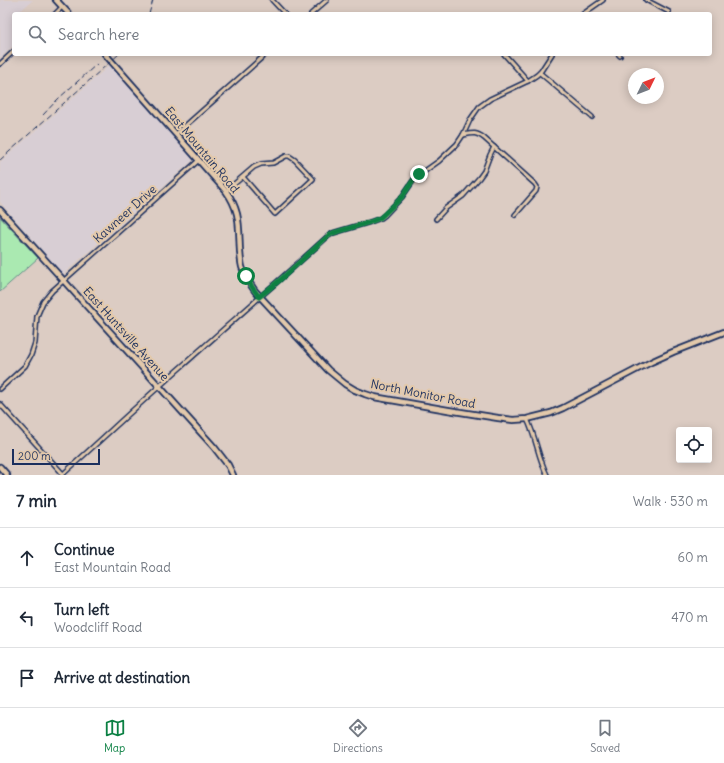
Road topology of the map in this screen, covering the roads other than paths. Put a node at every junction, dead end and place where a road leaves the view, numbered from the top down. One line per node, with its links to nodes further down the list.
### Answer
1 (56, 0): 6 (street)
2 (272, 0): 9 (street)
3 (326, 0): 10 (street)
4 (603, 0): 11 (street)
5 (646, 0): 12 (street)
6 (62, 7): 7 (street); 8 (street)
7 (57, 12)
8 (67, 12)
9 (283, 12)
10 (313, 12)
11 (586, 12)
12 (669, 12)
13 (12, 53): 18 (street)
14 (107, 56): 22 (street, East Mountain Road)
15 (264, 56): 22 (street)
16 (506, 56): 20 (street)
17 (551, 56): 19 (street)
18 (0, 64)
19 (540, 73): 20 (street); 21 (street)
20 (528, 82): 23 (street)
21 (592, 117)
22 (176, 134): 25 (street, East Mountain Road)
23 (463, 135): 24 (street); 32 (street)
24 (494, 147): 29 (street); 30 (street)
25 (199, 160): 27 (street, East Mountain Road); 31 (street, Kawneer Drive)
26 (243, 177): 26 (street); 27 (street)
27 (226, 192): 32 (street, East Mountain Road)
28 (0, 210): 31 (street, East Huntsville Avenue)
29 (515, 215)
30 (436, 219)
31 (64, 280): 34 (street, East Huntsville Avenue); 35 (street, Kawneer Drive)
32 (259, 297): 34 (street); 37 (street, North Monitor Road)
33 (724, 332): 37 (street, North Monitor Road)
34 (159, 387): 39 (street); 41 (street, East Huntsville Avenue)
35 (0, 389)
36 (0, 404): 39 (street)
37 (527, 419): 42 (street)
38 (0, 467): 40 (street)
39 (62, 474)
40 (7, 475)
41 (233, 475)
42 (547, 475)

